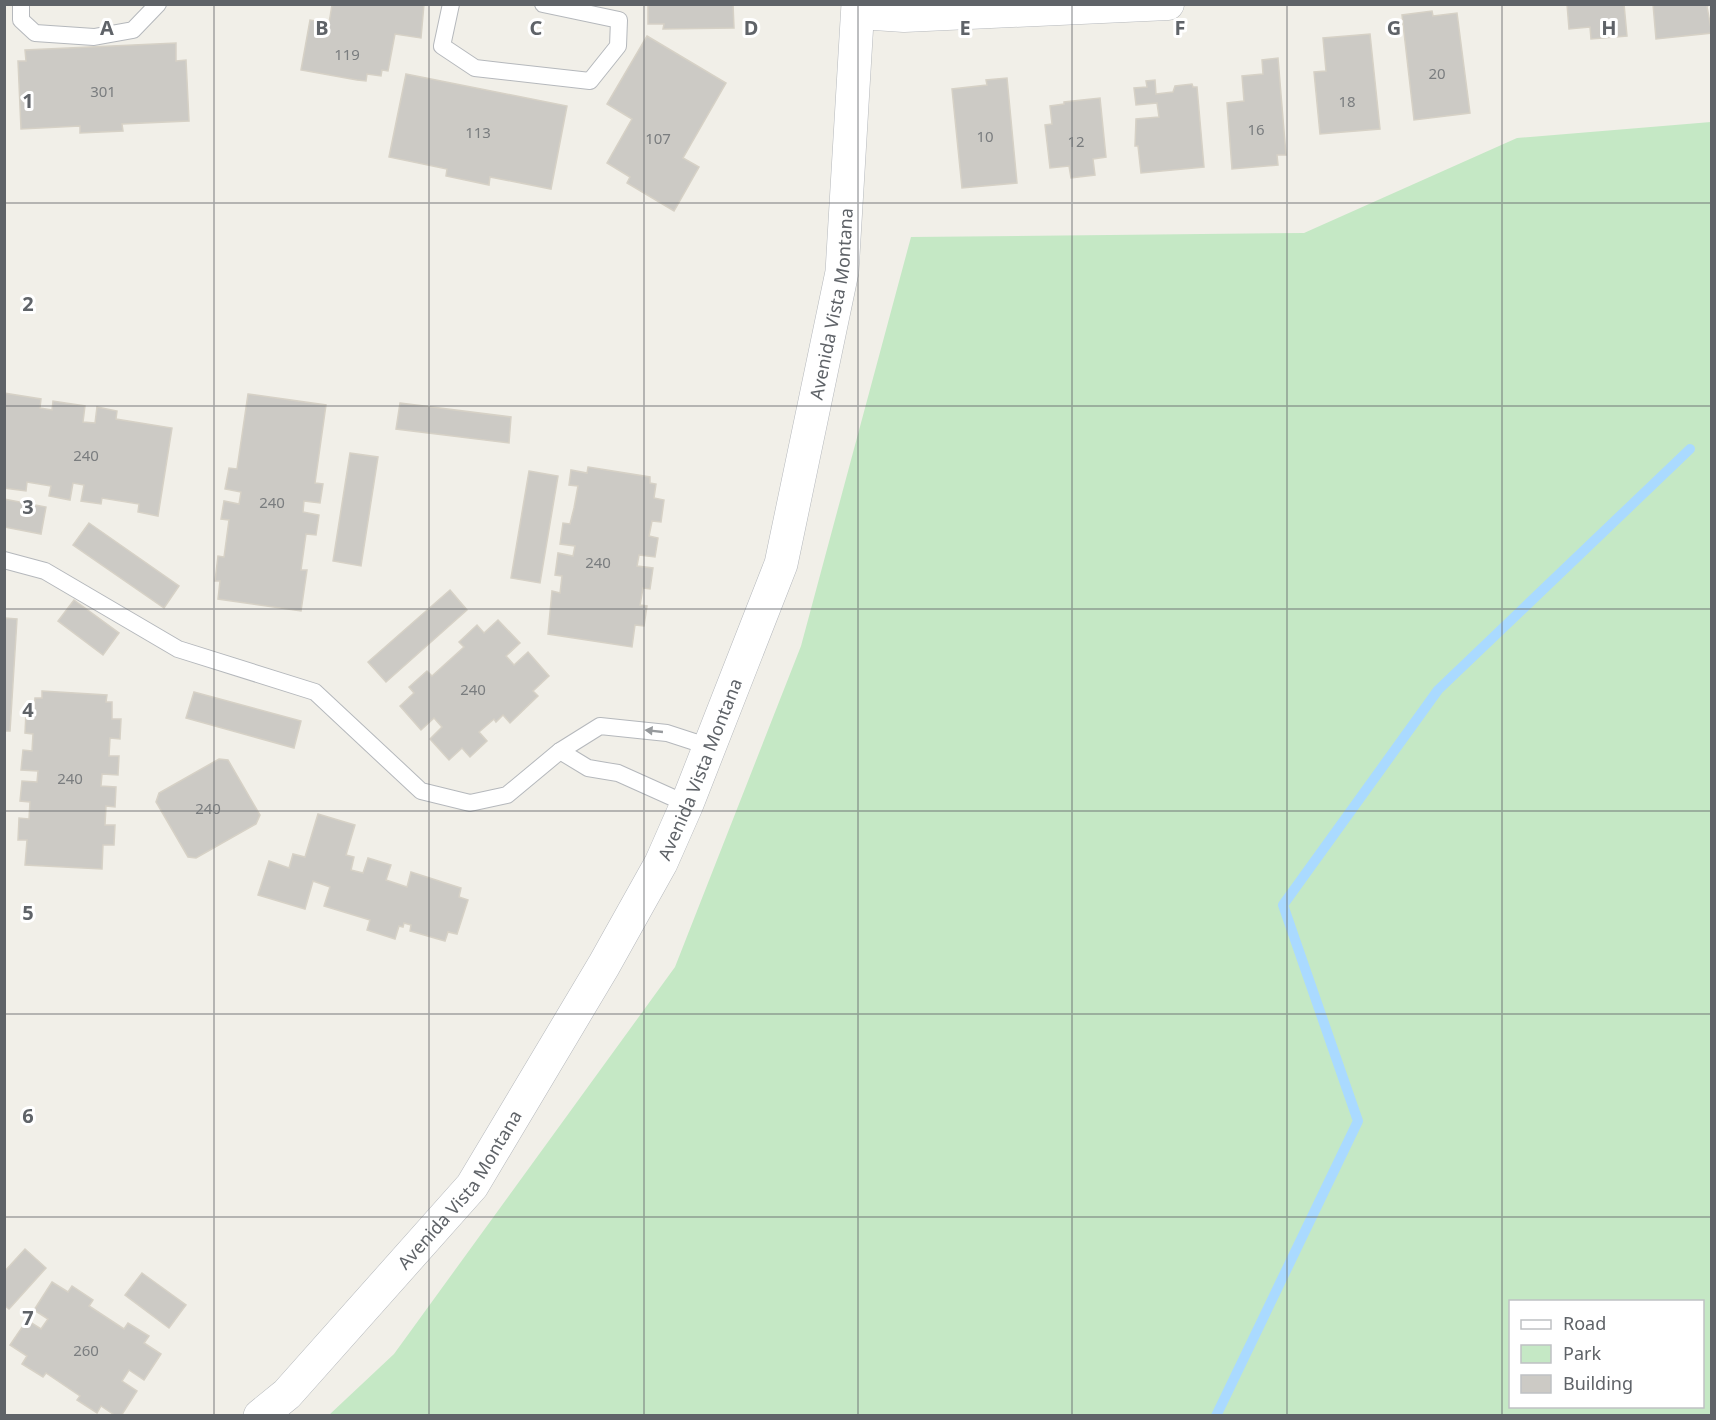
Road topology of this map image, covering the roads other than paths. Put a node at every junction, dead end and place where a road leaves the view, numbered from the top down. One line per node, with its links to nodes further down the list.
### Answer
1 (21, 4): 2 (lane)
2 (158, 4)
3 (451, 4): 4 (lane)
4 (543, 4)
5 (1168, 4): 6 (street)
6 (859, 9): 8 (street, Avenida Vista Montana)
7 (4, 560): 9 (lane)
8 (710, 747): 9 (lane, one-way to 9); 10 (street, Avenida Vista Montana)
9 (560, 751): 10 (lane)
10 (687, 804): 11 (street, Avenida Vista Montana)
11 (260, 1416)

